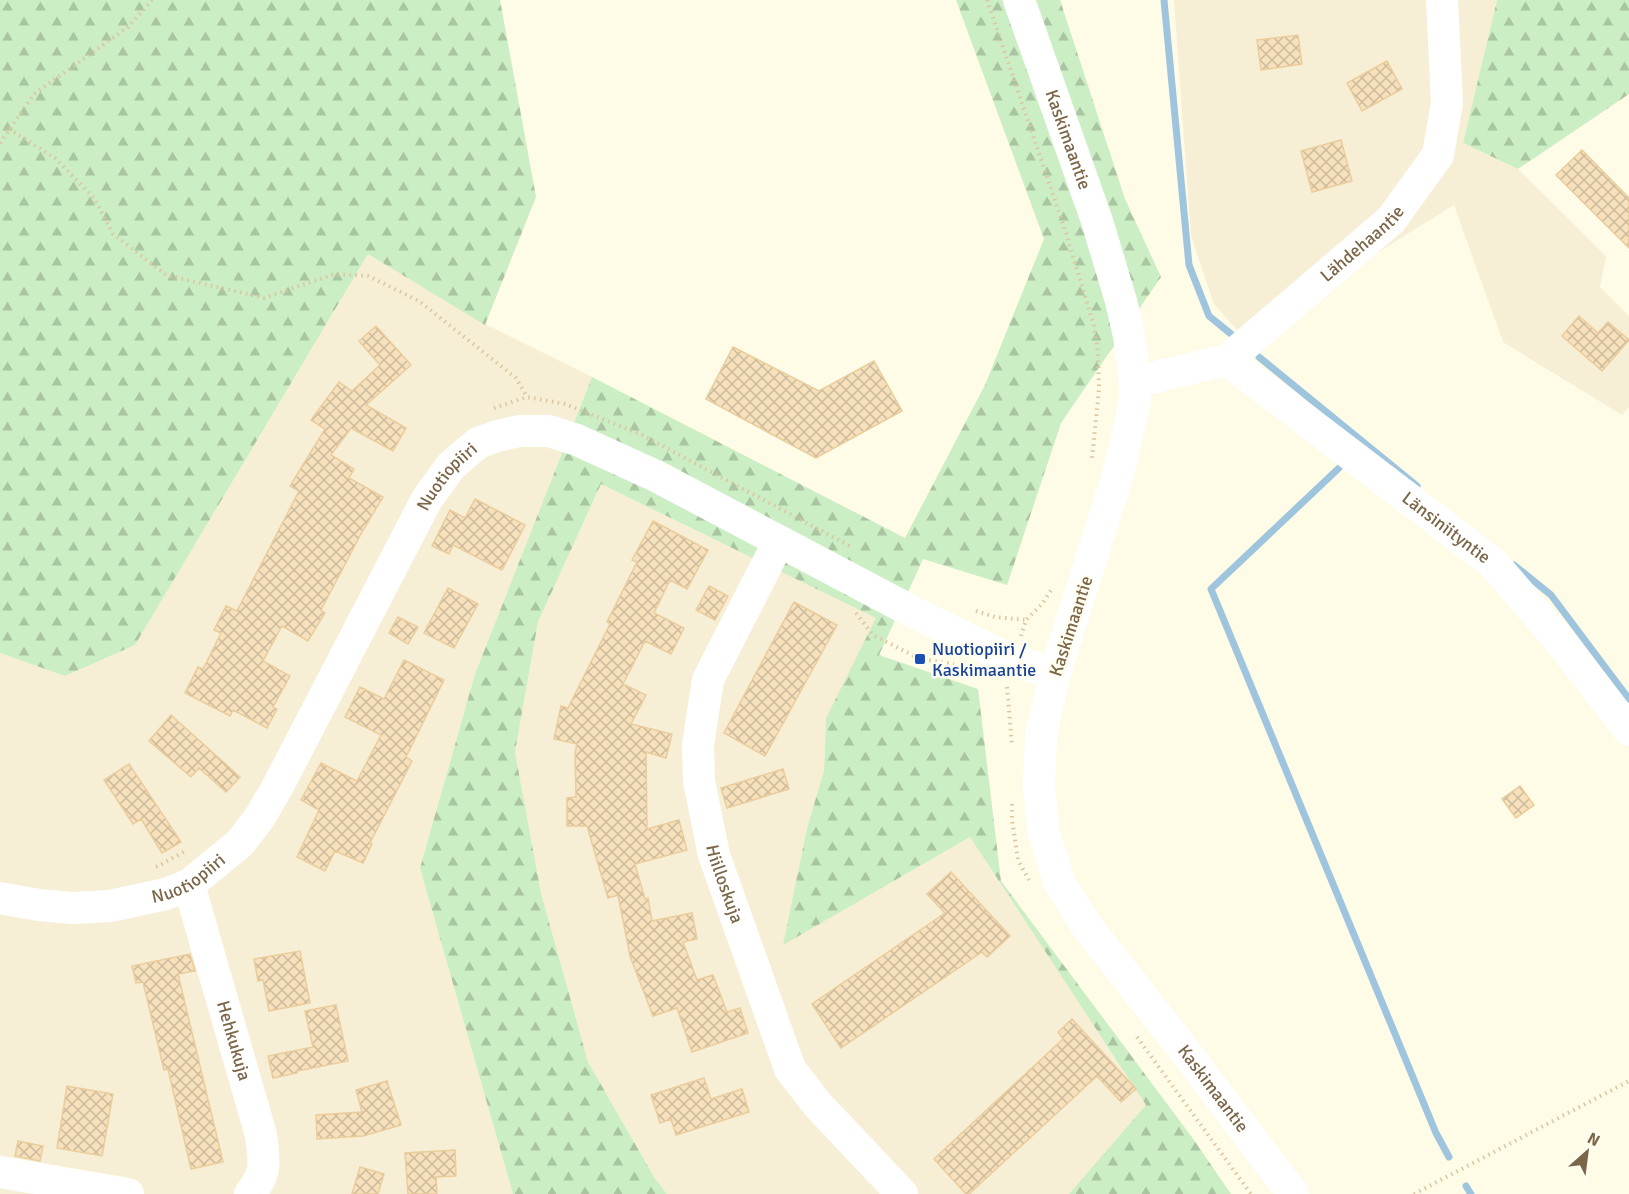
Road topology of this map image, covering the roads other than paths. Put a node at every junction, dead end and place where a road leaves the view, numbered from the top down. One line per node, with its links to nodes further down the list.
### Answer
1 (1019, 0): 4 (street, Kaskimaantie)
2 (1442, 0): 3 (street, Lähdehaantie)
3 (1227, 360): 4 (street, Lähdehaantie); 7 (street, Länsiniityntie)
4 (1135, 382): 6 (street, Kaskimaantie)
5 (779, 541): 6 (street, Nuotiopiiri); 8 (street, Nuotiopiiri); 13 (street, Hiilloskuja)
6 (1055, 674): 14 (street, Kaskimaantie)
7 (1629, 730)
8 (189, 885): 9 (street, Nuotiopiiri); 12 (street, Hehkukuja)
9 (0, 898)
10 (0, 1172): 11 (street)
11 (128, 1194)
12 (250, 1194)
13 (902, 1194)
14 (1293, 1194)

